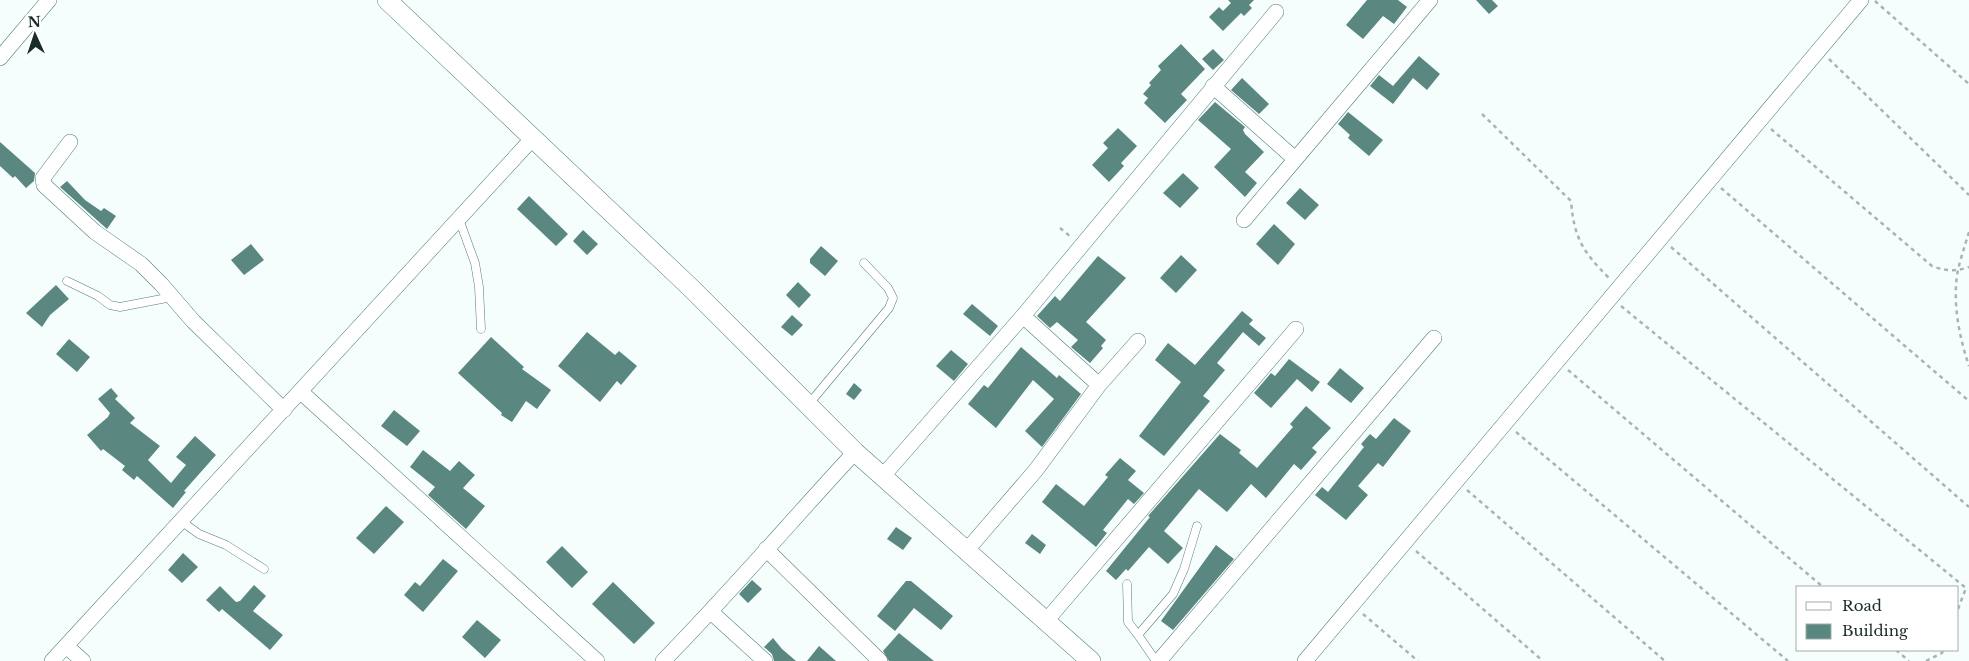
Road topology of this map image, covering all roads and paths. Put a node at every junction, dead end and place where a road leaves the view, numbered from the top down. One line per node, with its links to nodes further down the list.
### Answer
1 (49, 0): 8 (street)
2 (387, 0): 13 (street)
3 (1430, 0): 15 (street)
4 (1861, 0): 7 (street)
5 (1874, 0): 9 (path)
6 (1276, 12): 10 (street)
7 (1819, 50): 12 (street); 17 (path)
8 (0, 58)
9 (1969, 84)
10 (1213, 86): 15 (street); 28 (street)
11 (1482, 114): 26 (path)
12 (1760, 120): 16 (street); 24 (path)
13 (533, 138): 18 (street); 38 (street)
14 (70, 142): 27 (street)
15 (1294, 159): 19 (street)
16 (1710, 179): 21 (street); 37 (path)
17 (1969, 195)
18 (458, 219): 29 (lane); 36 (street)
19 (1244, 220)
20 (1969, 232): 24 (path)
21 (1661, 238): 26 (street); 44 (path)
22 (864, 263): 38 (lane)
23 (1969, 267): 24 (path)
24 (1958, 271): 34 (path)
25 (67, 281): 27 (lane)
26 (1615, 293): 33 (street); 54 (path)
27 (173, 297): 39 (street)
28 (1023, 316): 35 (street); 42 (street)
29 (481, 328)
30 (1296, 329): 56 (street)
31 (1434, 338): 68 (street)
32 (1138, 341): 35 (street)
33 (1557, 361): 40 (street); 52 (path)
34 (1969, 366)
35 (1099, 385): 49 (street)
36 (300, 392): 39 (street); 63 (street)
37 (1969, 402)
38 (808, 405): 41 (street)
39 (284, 410): 45 (street)
40 (1505, 423): 43 (street); 73 (path)
41 (855, 452): 42 (street); 48 (street)
42 (882, 477): 49 (street)
43 (1457, 480): 47 (street); 72 (path)
44 (1969, 507)
45 (181, 521): 50 (lane); 58 (street)
46 (1197, 526): 57 (lane)
47 (1406, 542): 53 (street); 71 (path)
48 (766, 549): 55 (street); 66 (street)
49 (967, 550): 56 (street)
50 (264, 569)
51 (1127, 584): 57 (lane)
52 (1822, 586)
53 (1352, 605): 69 (street); 70 (path)
54 (1959, 606)
55 (711, 612): 64 (street); 65 (street)
56 (1046, 621): 67 (street)
57 (1138, 636): 68 (lane)
58 (66, 646): 61 (street); 62 (street)
59 (1897, 651): 74 (path)
60 (1943, 651): 75 (path)
61 (52, 661)
62 (83, 661)
63 (597, 661)
64 (663, 661)
65 (765, 661)
66 (880, 661)
67 (1091, 661)
68 (1157, 661)
69 (1305, 661)
70 (1418, 661)
71 (1544, 661)
72 (1665, 661)
73 (1788, 661)
74 (1909, 661)
75 (1926, 661)

